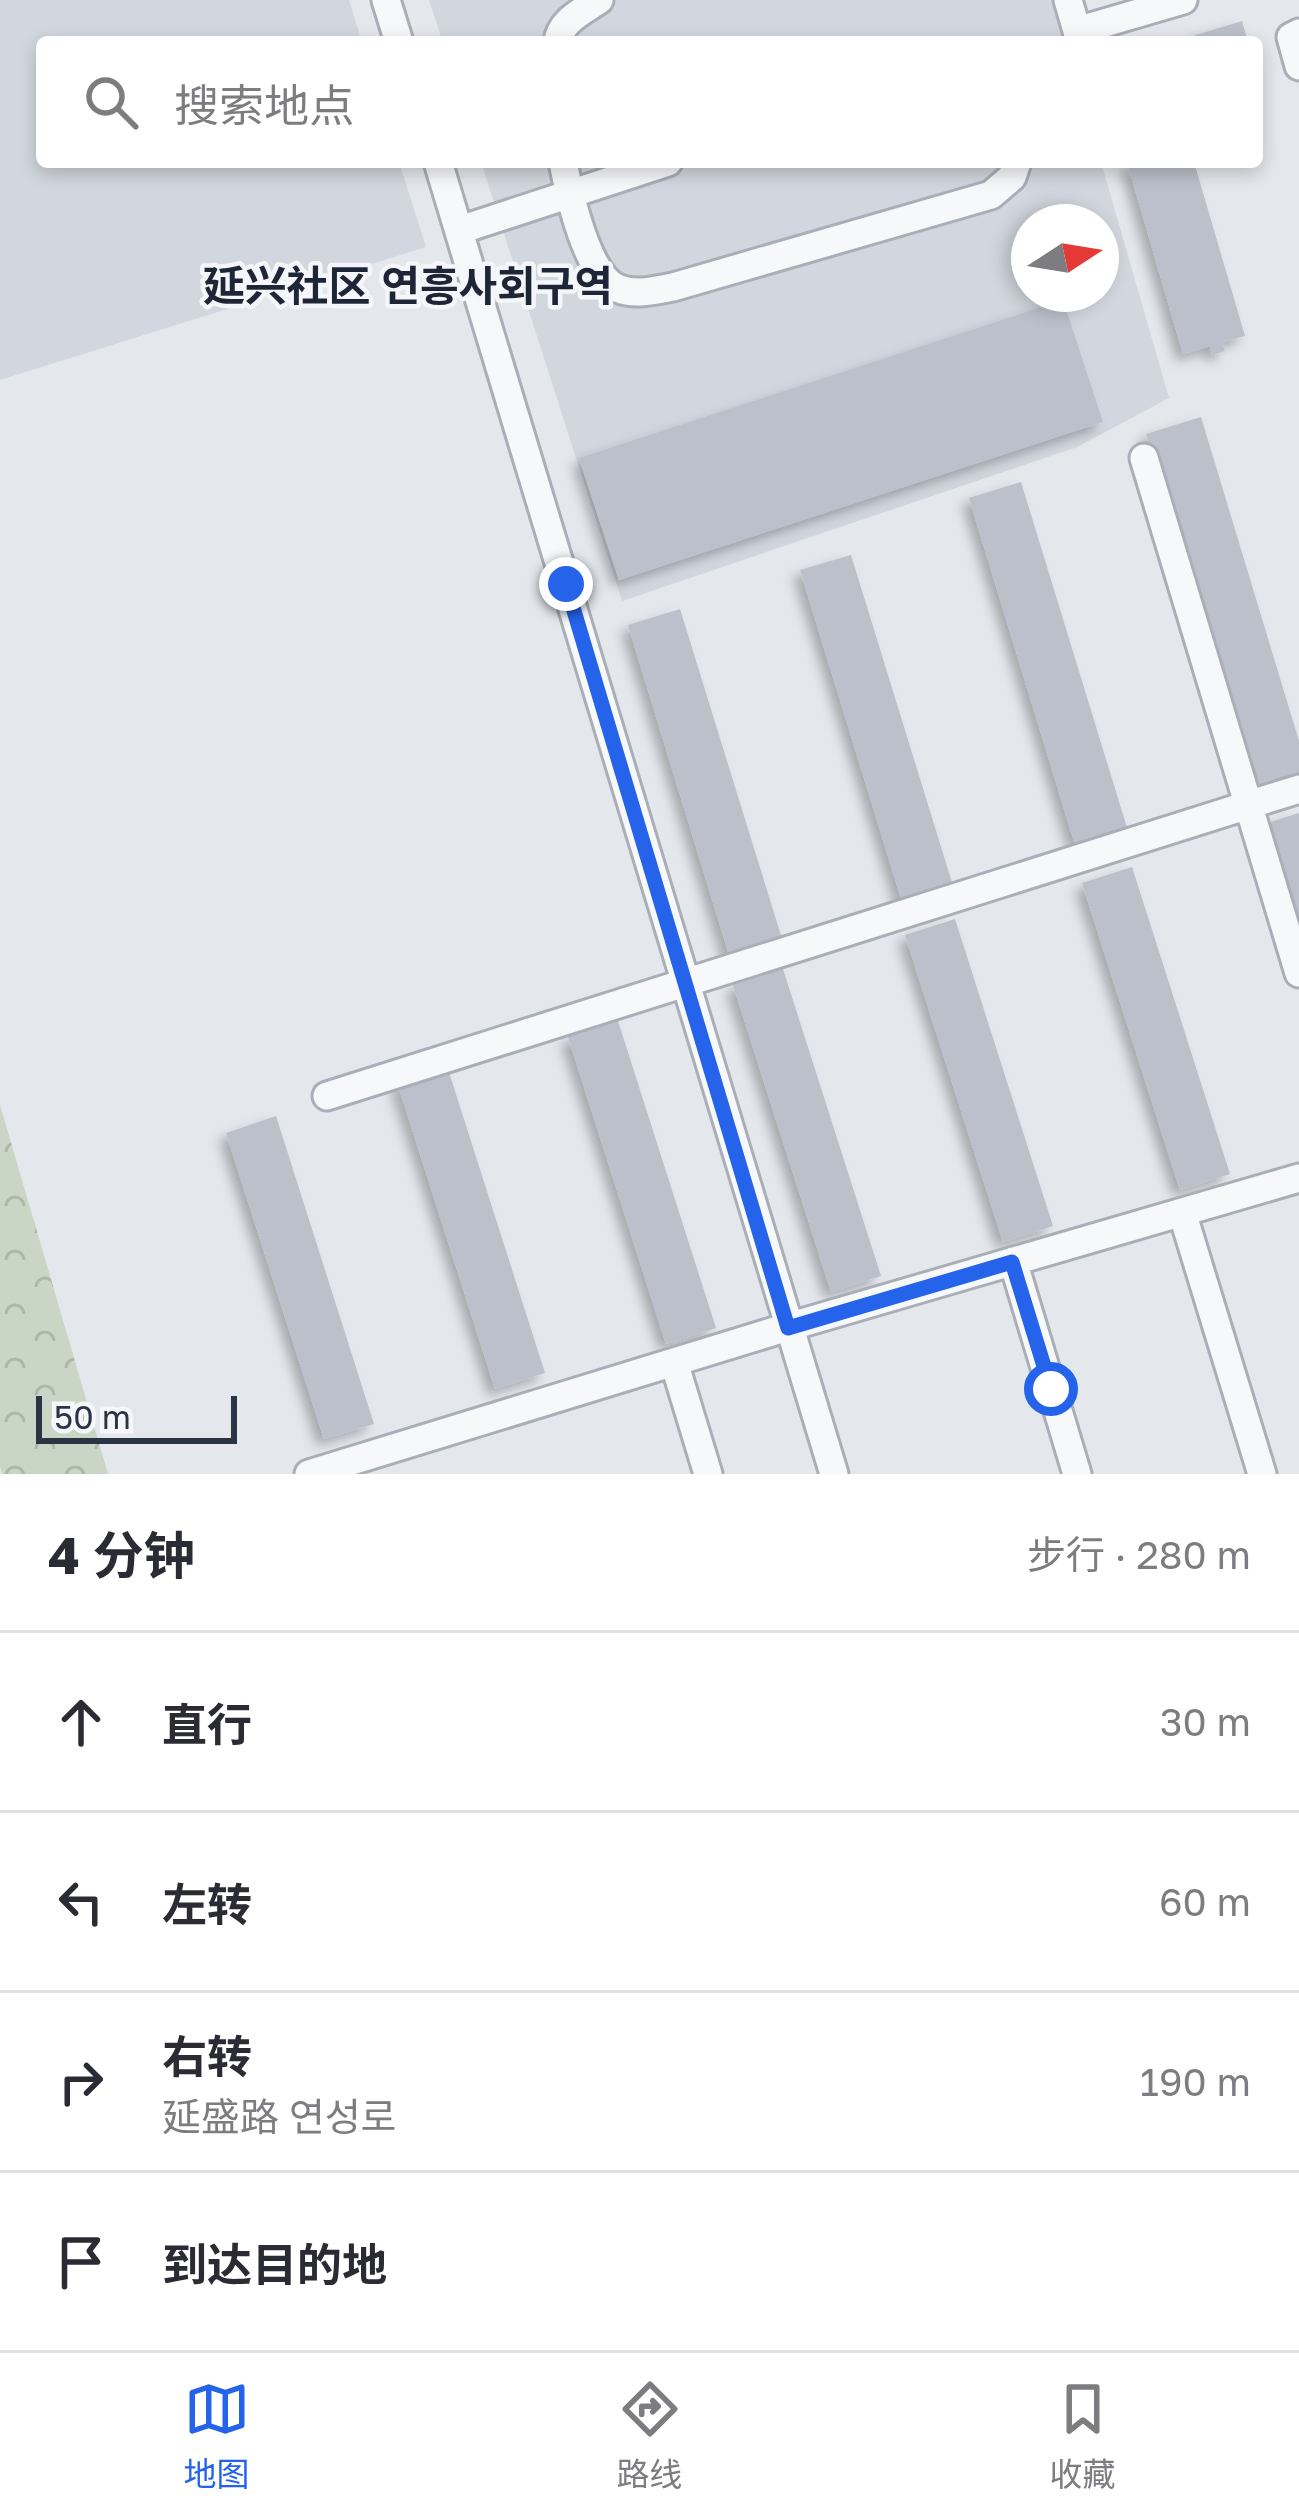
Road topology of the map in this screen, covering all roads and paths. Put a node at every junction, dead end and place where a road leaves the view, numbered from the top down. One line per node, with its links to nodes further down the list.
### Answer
1 (386, 0): 6 (street)
2 (599, 0): 7 (street)
3 (1068, 0): 4 (street)
4 (1184, 0)
5 (1299, 33): 8 (street)
6 (398, 36)
7 (558, 36)
8 (1299, 66)
9 (440, 168): 14 (street)
10 (564, 168): 13 (street)
11 (649, 168): 13 (street)
12 (1015, 168): 13 (street)
13 (569, 194): 14 (street)
14 (460, 230): 19 (street)
15 (1144, 458): 17 (street)
16 (1299, 789): 17 (street)
17 (1248, 805): 18 (street); 19 (street)
18 (1299, 973)
19 (685, 982): 20 (street); 24 (street)
20 (327, 1096)
21 (1299, 1178): 22 (street)
22 (1182, 1212): 23 (street); 30 (street)
23 (1012, 1262): 24 (street); 29 (street)
24 (788, 1328): 25 (street); 28 (street)
25 (674, 1362): 26 (street); 27 (street)
26 (309, 1474)
27 (707, 1474)
28 (834, 1474)
29 (1077, 1474)
30 (1262, 1474)

